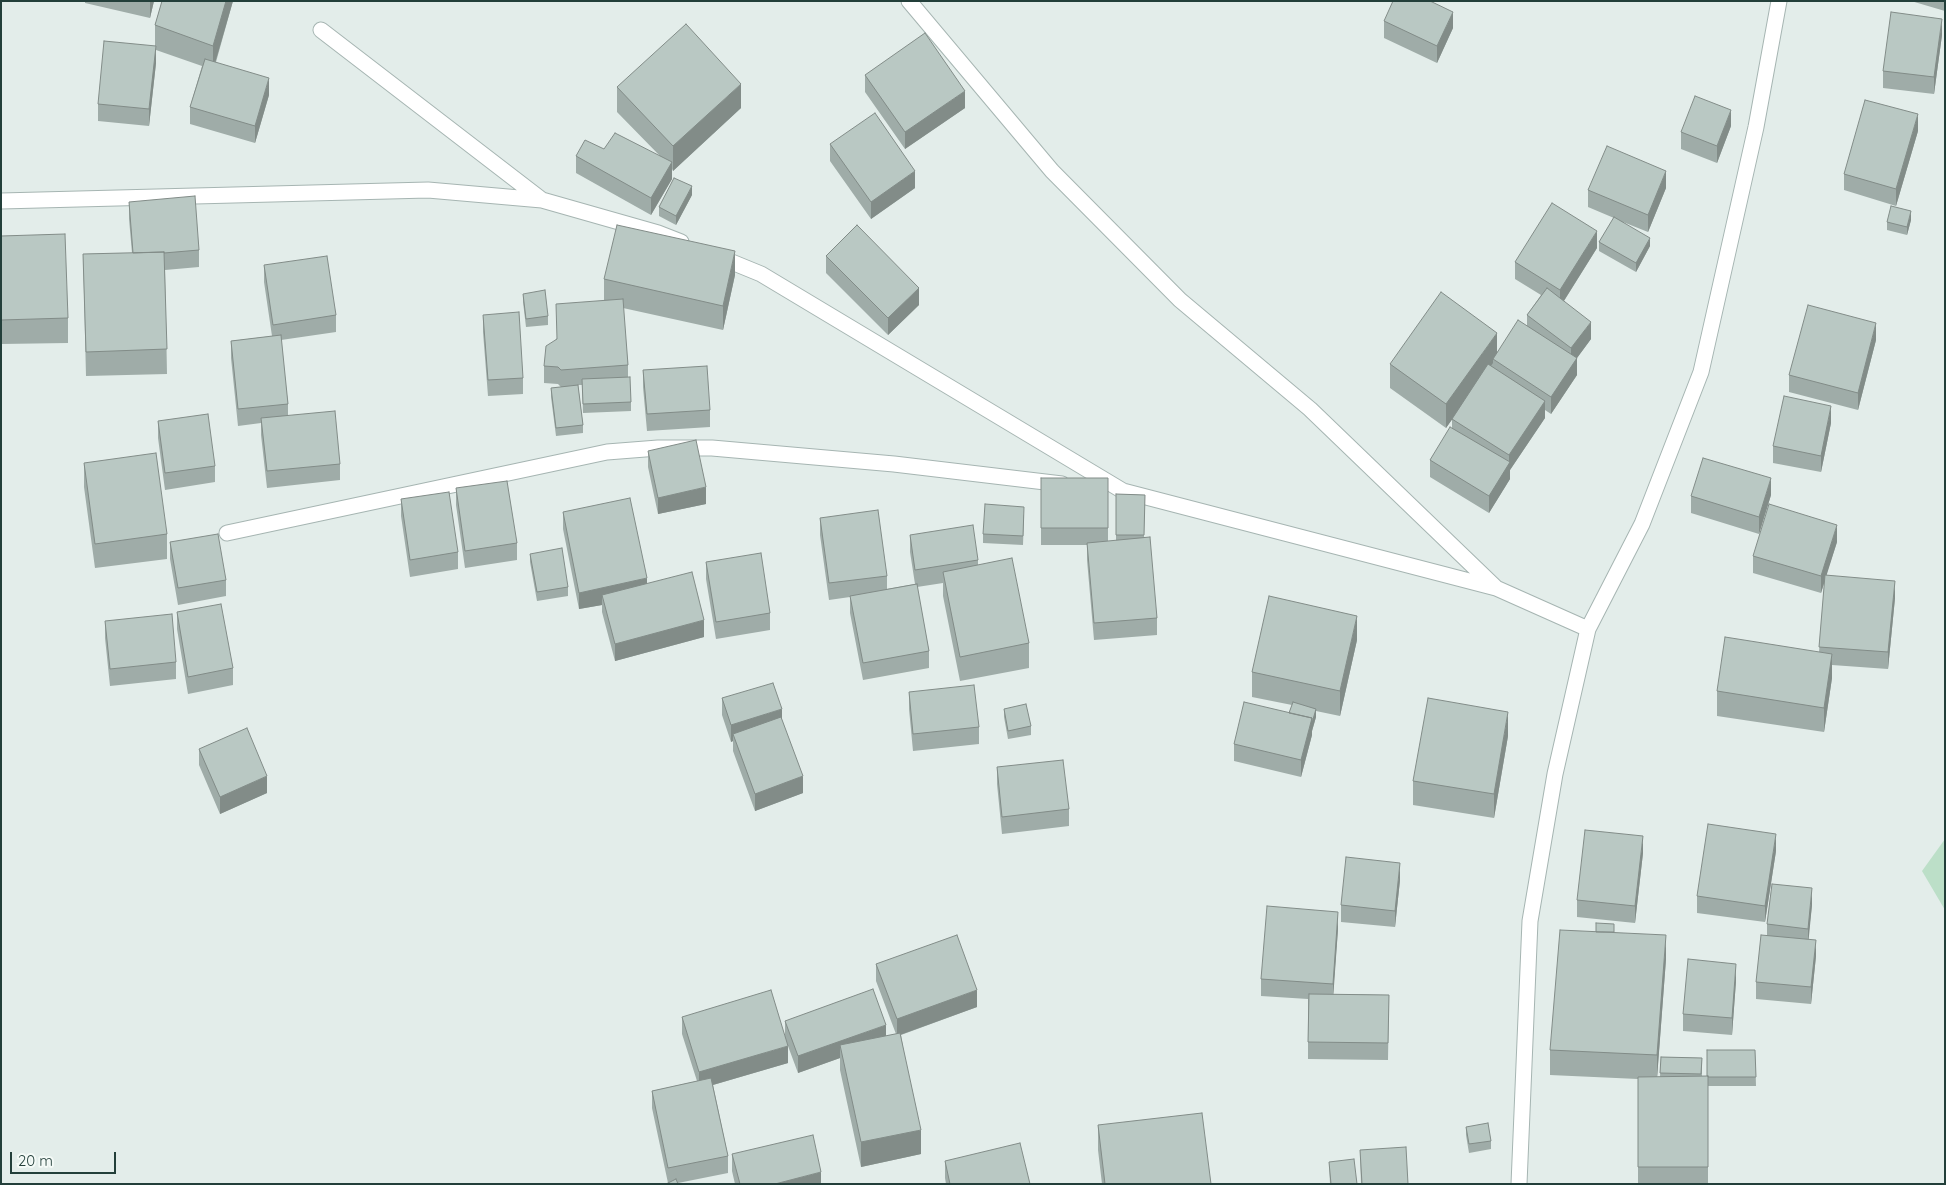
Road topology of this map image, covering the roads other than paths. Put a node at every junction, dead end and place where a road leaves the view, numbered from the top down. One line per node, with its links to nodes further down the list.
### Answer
1 (909, 1): 8 (street)
2 (1779, 1): 9 (street)
3 (321, 30): 4 (street)
4 (542, 200): 5 (street); 6 (street)
5 (1, 201)
6 (1123, 491): 7 (street); 8 (street)
7 (227, 533)
8 (1496, 588): 9 (street)
9 (1588, 629): 10 (street)
10 (1519, 1184)

